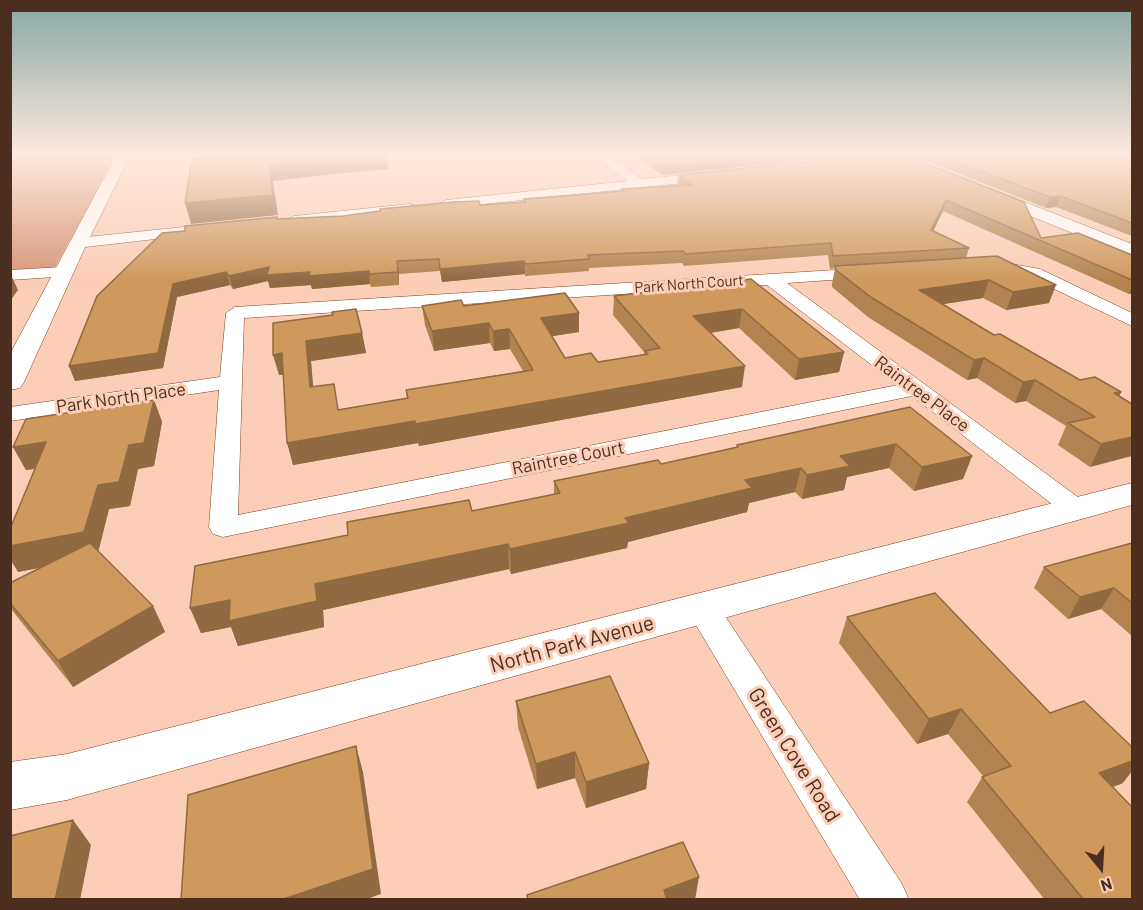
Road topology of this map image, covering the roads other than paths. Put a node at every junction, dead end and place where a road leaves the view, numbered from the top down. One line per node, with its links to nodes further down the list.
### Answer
1 (101, 196): 6 (street)
2 (522, 196): 4 (street)
3 (997, 196): 7 (street)
4 (280, 222)
5 (210, 229): 6 (street)
6 (76, 243): 9 (street)
7 (1132, 251)
8 (971, 267): 13 (street)
9 (63, 272): 11 (street); 14 (street)
10 (888, 272): 12 (street, Park North Court)
11 (10, 275)
12 (769, 278): 15 (street, Park North Court); 16 (street, Raintree Place)
13 (1132, 320)
14 (10, 382)
15 (231, 382): 16 (street, Raintree Court); 17 (street, Park North Place)
16 (914, 389): 19 (street, Raintree Place)
17 (10, 414)
18 (1128, 499): 19 (street, North Park Avenue)
19 (1076, 509): 20 (street, North Park Avenue)
20 (703, 610): 21 (street, North Park Avenue); 22 (street, Green Cove Road)
21 (10, 786)
22 (886, 900)

